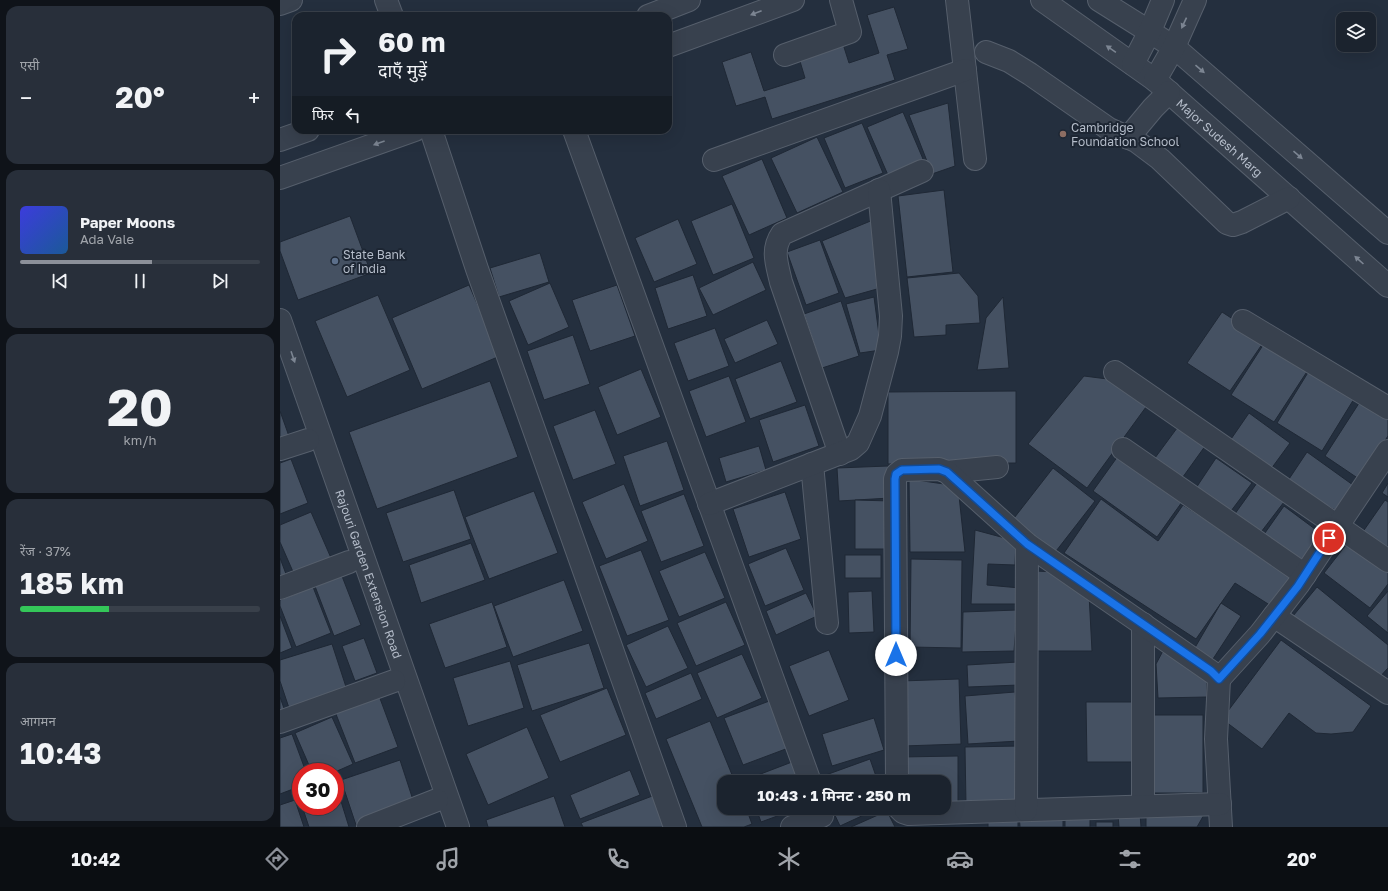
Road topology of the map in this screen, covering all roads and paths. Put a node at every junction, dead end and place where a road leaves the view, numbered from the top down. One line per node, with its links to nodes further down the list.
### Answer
1 (291, 0): 11 (street)
2 (386, 0): 12 (street)
3 (689, 0): 13 (street)
4 (793, 0): 15 (street, one-way to 15)
5 (841, 0): 18 (street)
6 (957, 0): 20 (street)
7 (1042, 0): 19 (street, Major Sudesh Marg, one-way to 7)
8 (1099, 0): 14 (street)
9 (1163, 0): 14 (street)
10 (1195, 0): 16 (street, one-way to 16)
11 (280, 4)
12 (390, 12)
13 (658, 12)
14 (1150, 32): 16 (street); 19 (street)
15 (672, 45)
16 (1174, 47): 21 (street); 34 (street, one-way to 34)
17 (986, 52): 26 (street)
18 (785, 55)
19 (1133, 64): 21 (street, Major Sudesh Marg)
20 (965, 70): 28 (street); 29 (street)
21 (1162, 86): 26 (street); 33 (street, Major Sudesh Marg)
22 (297, 134): 27 (street)
23 (404, 134): 31 (street, one-way to 31)
24 (432, 134): 74 (street)
25 (575, 134): 49 (street)
26 (1128, 138): 33 (street)
27 (280, 140)
28 (975, 159)
29 (714, 160)
30 (922, 171): 32 (street)
31 (280, 178)
32 (879, 190): 45 (street); 45 (street)
33 (1289, 198): 35 (street, Major Sudesh Marg, one-way to 33)
34 (1388, 233)
35 (1388, 286)
36 (280, 320): 73 (street, Rajouri Garden Extension Road, one-way to 73)
37 (1243, 321): 40 (street)
38 (280, 364): 41 (street, Rajouri Garden Extension Road)
39 (1115, 372): 50 (street)
40 (1388, 408)
41 (308, 440): 42 (street); 53 (street, Rajouri Garden Extension Road)
42 (280, 449)
43 (1123, 449): 54 (street)
44 (1388, 451): 50 (street)
45 (840, 454): 46 (street)
46 (812, 464): 49 (street); 57 (street)
47 (997, 467): 48 (street)
48 (947, 472): 51 (street); 64 (street)
49 (709, 504): 63 (street)
50 (1338, 526): 52 (street); 54 (street)
51 (1027, 544): 58 (street); 68 (street)
52 (1388, 561)
53 (349, 562): 55 (street); 60 (street, Rajouri Garden Extension Road)
54 (1305, 575): 56 (street)
55 (280, 588)
56 (1274, 616): 59 (street); 61 (street)
57 (827, 623)
58 (1143, 624): 59 (street); 67 (street)
59 (1219, 679): 66 (street)
60 (394, 681): 62 (street); 65 (street, Rajouri Garden Extension Road)
61 (1388, 693)
62 (280, 722)
63 (807, 775)
64 (897, 775)
65 (437, 800): 71 (street); 72 (street, Rajouri Garden Extension Road)
66 (1220, 804): 67 (street); 76 (street)
67 (1143, 806): 68 (street)
68 (1026, 810): 69 (street)
69 (951, 813)
70 (823, 817): 75 (street)
71 (368, 827)
72 (446, 827)
73 (458, 827)
74 (674, 827)
75 (792, 827)
76 (1221, 827)

